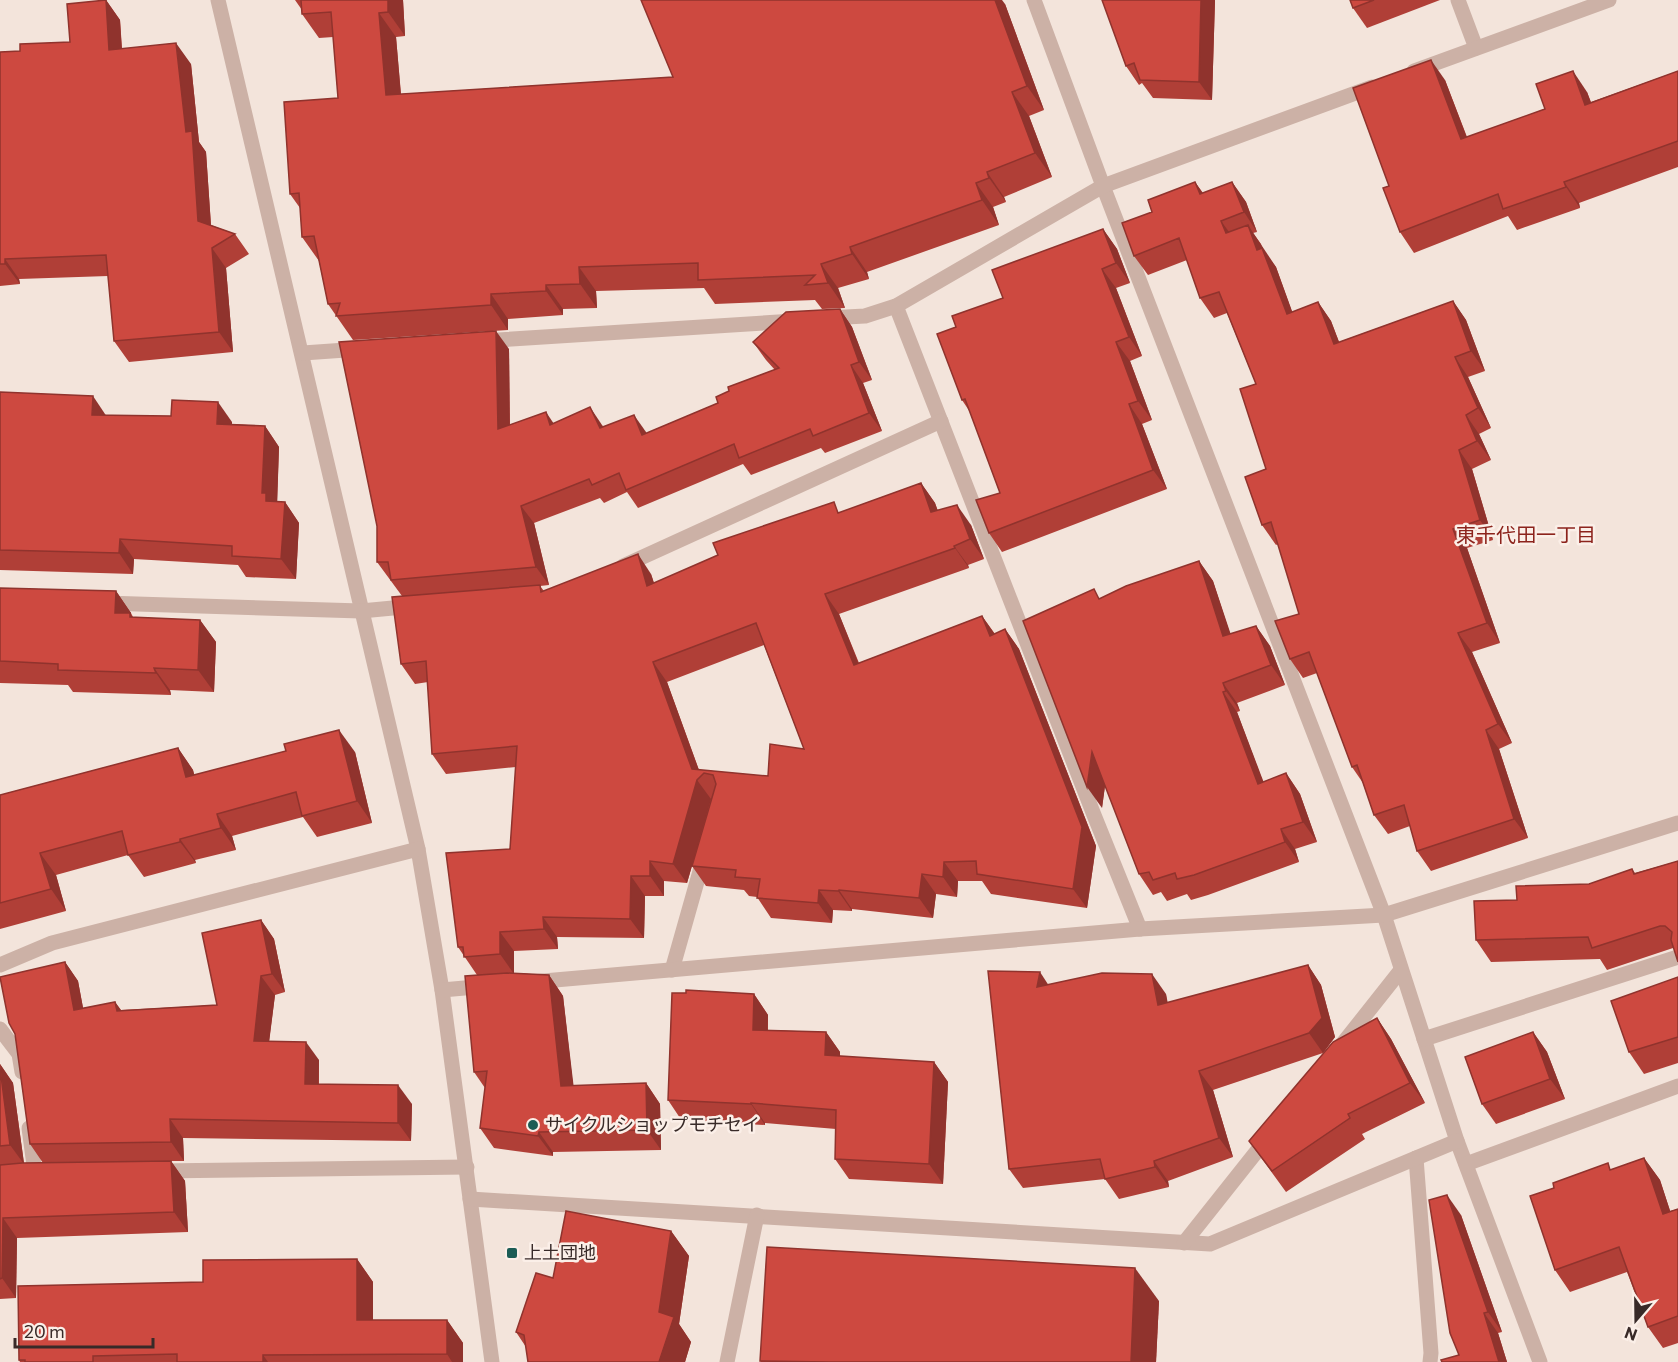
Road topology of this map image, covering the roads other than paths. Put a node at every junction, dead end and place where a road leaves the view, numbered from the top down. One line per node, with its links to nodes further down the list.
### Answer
1 (218, 0): 10 (street)
2 (1035, 0): 6 (street)
3 (1458, 0): 5 (street)
4 (1609, 0): 5 (street)
5 (1476, 48): 6 (street)
6 (1103, 186): 7 (street); 19 (street)
7 (896, 306): 8 (street); 11 (street)
8 (470, 342)
9 (375, 348): 10 (street)
10 (303, 353): 15 (street)
11 (941, 421): 12 (street); 20 (street)
12 (604, 574)
13 (93, 602): 15 (street)
14 (432, 605): 15 (street)
15 (361, 610): 18 (street)
16 (1678, 823): 19 (street)
17 (707, 847): 23 (street)
18 (418, 849): 22 (street); 27 (street)
19 (1384, 915): 20 (street); 24 (street)
20 (1140, 929): 23 (street)
21 (1678, 957): 29 (street)
22 (0, 965)
23 (672, 970): 25 (street)
24 (1401, 970): 29 (street); 30 (street)
25 (522, 983)
26 (500, 985): 27 (street)
27 (442, 990): 38 (street)
28 (0, 1029): 32 (street)
29 (1424, 1039): 35 (street)
30 (1329, 1061)
31 (1678, 1086): 37 (street)
32 (24, 1090)
33 (27, 1114): 40 (street)
34 (1278, 1124): 43 (street)
35 (1457, 1141): 36 (street); 37 (street)
36 (1416, 1158): 43 (street); 46 (street)
37 (1466, 1164): 47 (street)
38 (466, 1167): 39 (street); 41 (street)
39 (143, 1172)
40 (35, 1173)
41 (470, 1199): 42 (street); 44 (street)
42 (757, 1215): 43 (street); 45 (street)
43 (1184, 1243)
44 (492, 1362)
45 (727, 1362)
46 (1430, 1362)
47 (1540, 1362)

